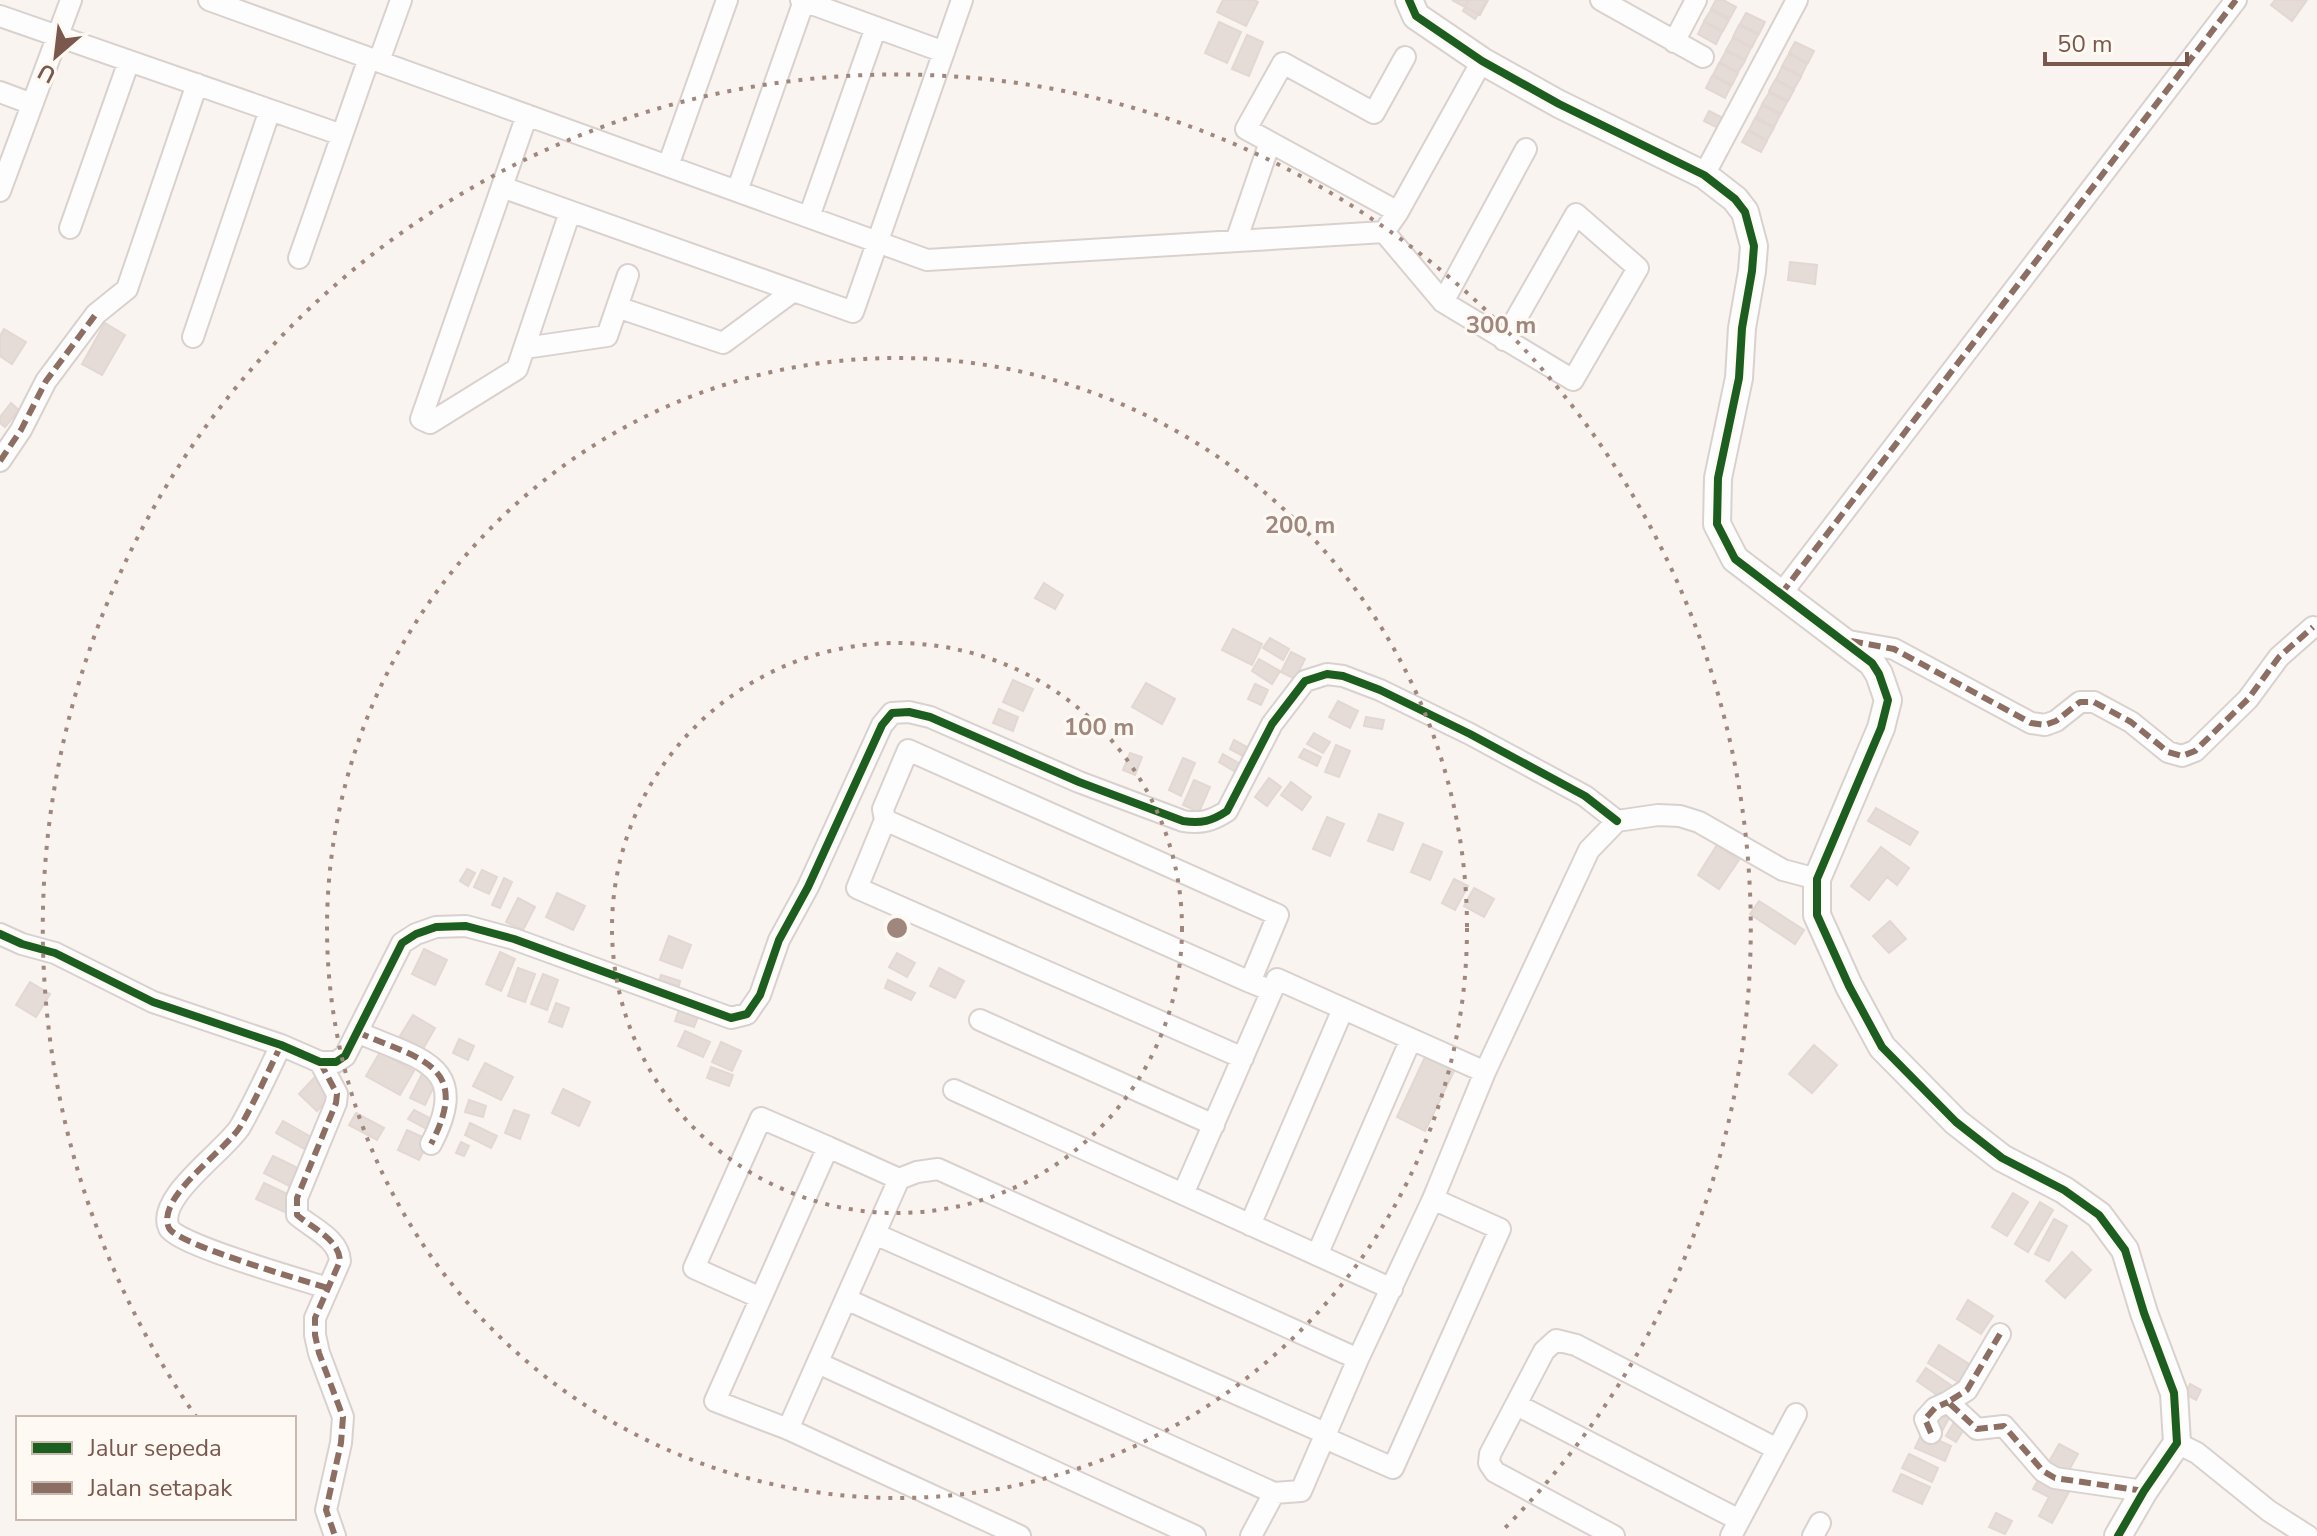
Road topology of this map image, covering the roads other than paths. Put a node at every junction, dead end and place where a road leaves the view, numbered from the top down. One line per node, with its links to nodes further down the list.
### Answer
1 (71, 0): 14 (street)
2 (209, 0): 19 (street)
3 (401, 0): 19 (street)
4 (727, 0): 30 (street)
5 (803, 0): 13 (street); 34 (street)
6 (962, 0): 16 (street)
7 (1409, 0): 21 (street)
8 (1601, 0): 15 (street)
9 (1696, 0): 15 (street)
10 (2236, 0): 51 (street)
11 (1795, 1): 31 (street)
12 (0, 16): 14 (street)
13 (876, 27): 16 (street); 37 (street)
14 (59, 36): 20 (street); 24 (street)
15 (1674, 42): 18 (street)
16 (944, 52): 40 (street)
17 (1405, 57): 28 (street)
18 (1703, 57)
19 (374, 60): 26 (street); 27 (street)
20 (129, 61): 22 (street); 38 (street)
21 (1482, 61): 31 (street); 36 (street)
22 (197, 84): 25 (street); 50 (street)
23 (0, 92): 24 (street)
24 (32, 104): 33 (street)
25 (270, 110): 27 (street); 47 (street)
26 (527, 115): 30 (street); 32 (street)
27 (342, 135): 42 (street)
28 (1270, 142): 36 (street); 41 (street)
29 (1526, 149): 45 (street)
30 (668, 166): 34 (street)
31 (1704, 175): 51 (street)
32 (502, 187): 35 (street); 49 (street)
33 (0, 191)
34 (737, 191): 37 (street)
35 (570, 212): 44 (street); 49 (street)
36 (1398, 212): 39 (street)
37 (809, 217): 40 (street)
38 (70, 228)
39 (1384, 232): 41 (street); 45 (street)
40 (877, 241): 41 (street); 44 (street)
41 (1236, 241)
42 (299, 258)
43 (628, 275): 46 (street)
44 (792, 292): 46 (street)
45 (1443, 302): 48 (street)
46 (617, 307): 49 (street)
47 (193, 337)
48 (1504, 340): 48 (street)
49 (525, 348)
50 (0, 461)
51 (1781, 594): 53 (street)
52 (2316, 627): 53 (street)
53 (1839, 640): 56 (street)
54 (885, 820): 58 (street); 58 (street); 65 (street)
55 (1617, 821): 56 (street); 62 (street); 67 (street)
56 (1817, 879): 91 (street)
57 (0, 934): 64 (street)
58 (1250, 982): 59 (street)
59 (1272, 991): 60 (street); 65 (street)
60 (1343, 1009): 63 (street); 75 (street)
61 (980, 1020): 69 (street)
62 (357, 1032): 66 (street); 70 (street)
63 (1411, 1039): 67 (street); 77 (street)
64 (281, 1045): 66 (street); 78 (street)
65 (1243, 1058): 69 (street)
66 (320, 1062): 78 (street)
67 (1485, 1072): 74 (street)
68 (954, 1090): 73 (street)
69 (1214, 1125): 73 (street)
70 (431, 1144)
71 (828, 1147): 72 (street); 80 (street); 80 (street)
72 (899, 1179): 76 (street); 83 (street)
73 (1183, 1194): 75 (street)
74 (1433, 1199): 79 (street); 90 (street)
75 (1250, 1225): 77 (street)
76 (875, 1234): 81 (street); 90 (street)
77 (1317, 1255): 79 (street)
78 (328, 1288): 96 (street)
79 (1392, 1289): 83 (street)
80 (761, 1298): 88 (street)
81 (846, 1299): 84 (street); 94 (street)
82 (2000, 1334): 85 (street)
83 (1358, 1359): 90 (street)
84 (818, 1363): 88 (street); 98 (street)
85 (1948, 1402): 89 (street); 93 (street)
86 (1517, 1405): 92 (street); 95 (street); 100 (street)
87 (1796, 1414): 92 (street)
88 (788, 1429): 97 (street)
89 (1931, 1433)
90 (1326, 1436): 94 (street)
91 (2177, 1443): 93 (street); 102 (street)
92 (1777, 1449): 95 (street)
93 (2144, 1491): 101 (street)
94 (1274, 1493): 99 (street)
95 (1735, 1528)
96 (335, 1536)
97 (1020, 1536)
98 (1195, 1536)
99 (1251, 1536)
100 (1614, 1536)
101 (2118, 1536)
102 (2308, 1536)

